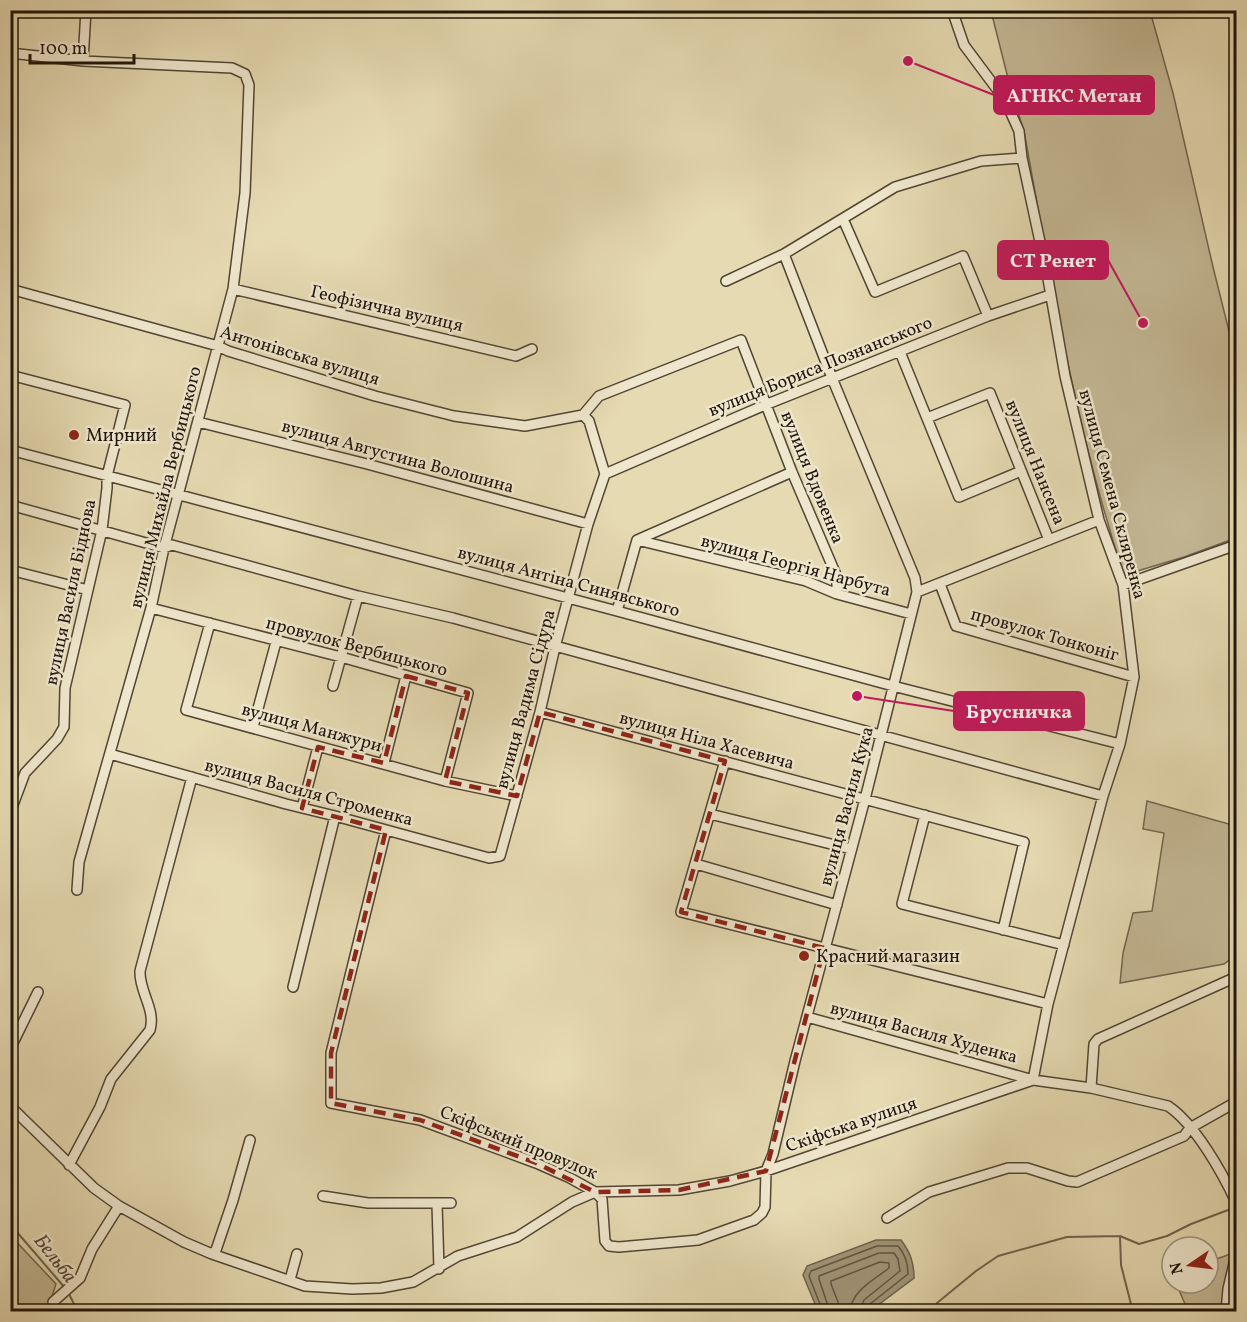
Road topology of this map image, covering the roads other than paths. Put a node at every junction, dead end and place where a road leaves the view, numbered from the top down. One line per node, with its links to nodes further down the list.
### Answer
1 (86, 10): 4 (street)
2 (952, 10): 5 (street, вулиця Семена Скляренка)
3 (10, 53): 4 (street)
4 (82, 62): 10 (street, вулиця Михайла Вербицького)
5 (1022, 159): 6 (street); 11 (street, вулиця Семена Скляренка)
6 (843, 219): 7 (street); 12 (street)
7 (784, 254): 8 (street); 17 (street)
8 (726, 281)
9 (10, 289): 13 (street, Антонівська вулиця)
10 (233, 289): 13 (street, вулиця Михайла Вербицького); 14 (street, Геофізична вулиця)
11 (1050, 295): 12 (street, вулиця Бориса Познанського); 29 (street, вулиця Семена Скляренка)
12 (988, 316): 15 (street, вулиця Бориса Познанського)
13 (218, 346): 19 (street, Антонівська вулиця); 21 (street, вулиця Михайла Вербицького)
14 (532, 349)
15 (900, 352): 17 (street, вулиця Бориса Познанського); 20 (street)
16 (10, 375): 26 (street, вулиця Василя Біднова)
17 (832, 378): 18 (street, вулиця Бориса Познанського); 40 (street)
18 (765, 405): 19 (street, вулиця Вдовенка); 24 (street, вулиця Вдовенка); 25 (street, вулиця Бориса Познанського)
19 (583, 415): 25 (street)
20 (927, 418): 23 (street, вулиця Нансена); 23 (street)
21 (198, 422): 27 (street, вулиця Михайла Вербицького); 30 (street, вулиця Августина Волошина)
22 (10, 450): 26 (street, вулиця Антіна Синявського)
23 (1021, 471): 33 (street, вулиця Нансена)
24 (792, 472): 32 (street); 41 (street, вулиця Вдовенка)
25 (604, 474): 30 (street, вулиця Вадима Сідура)
26 (107, 476): 27 (street, вулиця Антіна Синявського); 31 (street, вулиця Василя Біднова)
27 (179, 494): 35 (street, вулиця Михайла Вербицького); 43 (street, вулиця Антіна Синявського)
28 (10, 505): 31 (street)
29 (1100, 520): 33 (street); 38 (street, вулиця Семена Скляренка)
30 (588, 524): 43 (street, вулиця Вадима Сідура)
31 (102, 530): 35 (street); 39 (street, вулиця Василя Біднова)
32 (637, 540): 41 (street, вулиця Георгія Нарбута); 45 (street)
33 (1049, 540): 37 (street)
34 (1236, 545): 38 (street)
35 (164, 548): 42 (street); 44 (street, вулиця Михайла Вербицького)
36 (10, 570): 39 (street)
37 (940, 584): 40 (street); 52 (street, провулок Тонконіг)
38 (1123, 585): 52 (street, вулиця Семена Скляренка)
39 (88, 590): 68 (street, вулиця Василя Біднова)
40 (917, 592): 46 (street, вулиця Василя Кука)
41 (837, 594): 46 (street, вулиця Георгія Нарбута)
42 (358, 596): 49 (street); 50 (street)
43 (569, 599): 45 (street, вулиця Антіна Синявського); 49 (street, вулиця Вадима Сідура)
44 (150, 608): 47 (street, провулок Вербицького); 60 (street, вулиця Михайла Вербицького)
45 (617, 610): 54 (street, вулиця Антіна Синявського)
46 (911, 614): 54 (street, вулиця Василя Кука)
47 (210, 623): 48 (street, провулок Вербицького); 56 (street, вулиця Манжури)
48 (276, 642): 50 (street, провулок Вербицького); 56 (street)
49 (555, 647): 55 (street, вулиця Вадима Сідура); 57 (street)
50 (341, 657): 51 (street, провулок Вербицького); 53 (street)
51 (406, 676): 62 (street); 64 (street, провулок Вербицького)
52 (1134, 677): 58 (street, вулиця Семена Скляренка)
53 (333, 686)
54 (893, 686): 57 (street, вулиця Василя Кука); 58 (street, вулиця Антіна Синявського)
55 (540, 712): 61 (street, вулиця Ніла Хасевича); 65 (street, вулиця Вадима Сідура)
56 (253, 728): 59 (street, вулиця Манжури)
57 (882, 735): 66 (street); 67 (street, вулиця Василя Кука)
58 (1120, 744): 66 (street, вулиця Семена Скляренка)
59 (318, 747): 62 (street, вулиця Манжури); 69 (street)
60 (110, 754): 63 (street, вулиця Василя Строменка); 77 (street, вулиця Михайла Вербицького)
61 (725, 761): 67 (street, вулиця Ніла Хасевича); 70 (street)
62 (384, 763): 64 (street, вулиця Манжури)
63 (192, 777): 69 (street, вулиця Василя Строменка); 94 (street)
64 (444, 781): 65 (street, вулиця Манжури)
65 (517, 796): 75 (street, вулиця Вадима Сідура)
66 (1103, 796): 80 (street, вулиця Семена Скляренка)
67 (865, 799): 71 (street, вулиця Ніла Хасевича); 74 (street, вулиця Василя Кука)
68 (13, 805)
69 (302, 808): 72 (street, вулиця Василя Строменка)
70 (710, 814): 74 (street); 76 (street)
71 (925, 815): 79 (street, вулиця Ніла Хасевича); 79 (street)
72 (335, 816): 73 (street, вулиця Василя Строменка); 83 (street)
73 (386, 830): 75 (street, вулиця Василя Строменка); 96 (street, Скіфський провулок)
74 (851, 849): 78 (street, вулиця Василя Кука)
75 (500, 856)
76 (696, 864): 78 (street); 81 (street)
77 (77, 890)
78 (837, 905): 81 (street, вулиця Василя Кука)
79 (1003, 930): 80 (street)
80 (1064, 945): 85 (street, вулиця Семена Скляренка)
81 (824, 948): 85 (street); 86 (street, вулиця Василя Кука)
82 (1236, 977): 89 (street)
83 (293, 987)
84 (39, 992): 87 (street)
85 (1048, 1004): 88 (street, вулиця Семена Скляренка)
86 (807, 1017): 88 (street, вулиця Василя Худенка); 95 (street, вулиця Василя Кука)
87 (10, 1049)
88 (1033, 1080): 89 (street, Скіфська вулиця); 95 (street, Скіфська вулиця)
89 (1091, 1088): 92 (street, Скіфська вулиця)
90 (1236, 1102): 92 (street)
91 (10, 1106): 94 (street)
92 (1190, 1128): 98 (street, Скіфська вулиця); 102 (street)
93 (250, 1140): 103 (street)
94 (69, 1165): 101 (street)
95 (766, 1171): 96 (street, Скіфський провулок); 96 (street)
96 (595, 1192): 106 (street)
97 (323, 1196): 100 (street)
98 (1236, 1202)
99 (451, 1203): 100 (street)
100 (437, 1204): 106 (street)
101 (119, 1206): 103 (street); 108 (street)
102 (887, 1218)
103 (212, 1254): 107 (street)
104 (297, 1254): 107 (street)
105 (1236, 1255): 109 (street)
106 (439, 1269): 107 (street)
107 (289, 1280)
108 (56, 1300)
109 (1226, 1311)

